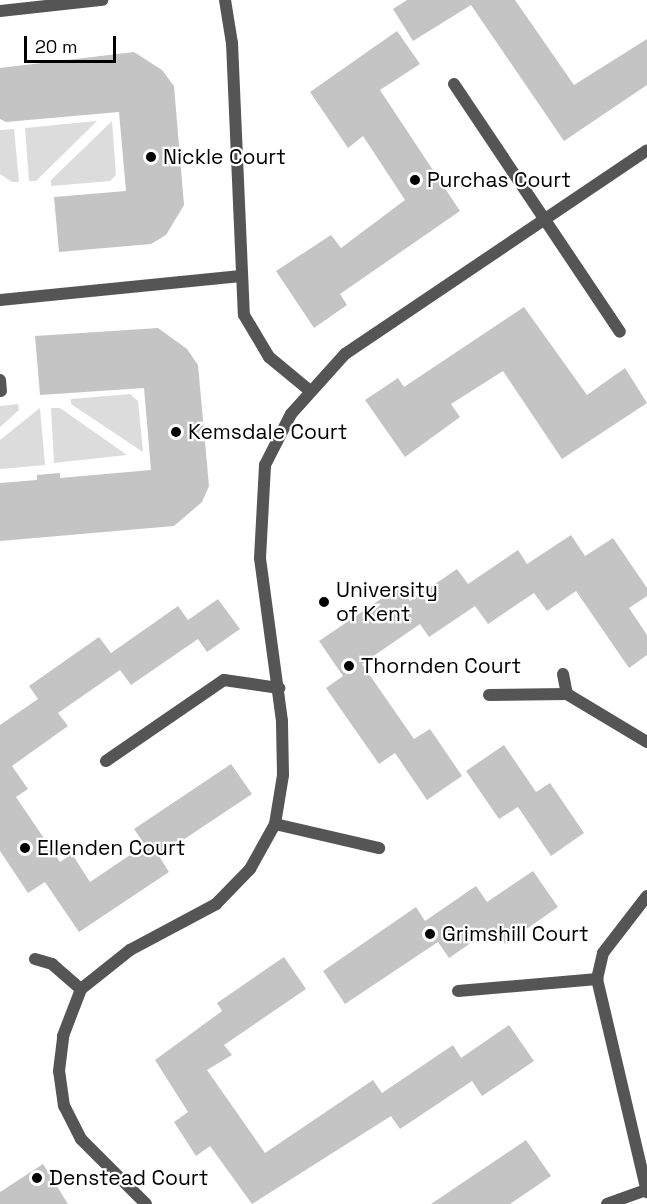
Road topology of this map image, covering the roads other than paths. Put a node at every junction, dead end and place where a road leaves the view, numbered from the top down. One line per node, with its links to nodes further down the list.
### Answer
1 (102, 0): 3 (street)
2 (225, 0): 7 (street)
3 (0, 11)
4 (454, 84): 6 (street)
5 (647, 150): 6 (street)
6 (545, 220): 9 (street); 10 (street)
7 (241, 276): 8 (street); 10 (street)
8 (0, 300)
9 (620, 332)
10 (309, 390): 12 (street)
11 (564, 674): 13 (street)
12 (279, 688): 16 (street); 17 (street)
13 (567, 694): 14 (street); 15 (street)
14 (489, 695)
15 (647, 742)
16 (106, 760)
17 (275, 824): 18 (street); 22 (street)
18 (379, 848)
19 (647, 896): 21 (street)
20 (35, 959): 22 (street)
21 (597, 979): 23 (street); 24 (street)
22 (81, 989): 26 (street)
23 (459, 991)
24 (642, 1152): 25 (street)
25 (647, 1191): 27 (street)
26 (146, 1204)
27 (607, 1204)

